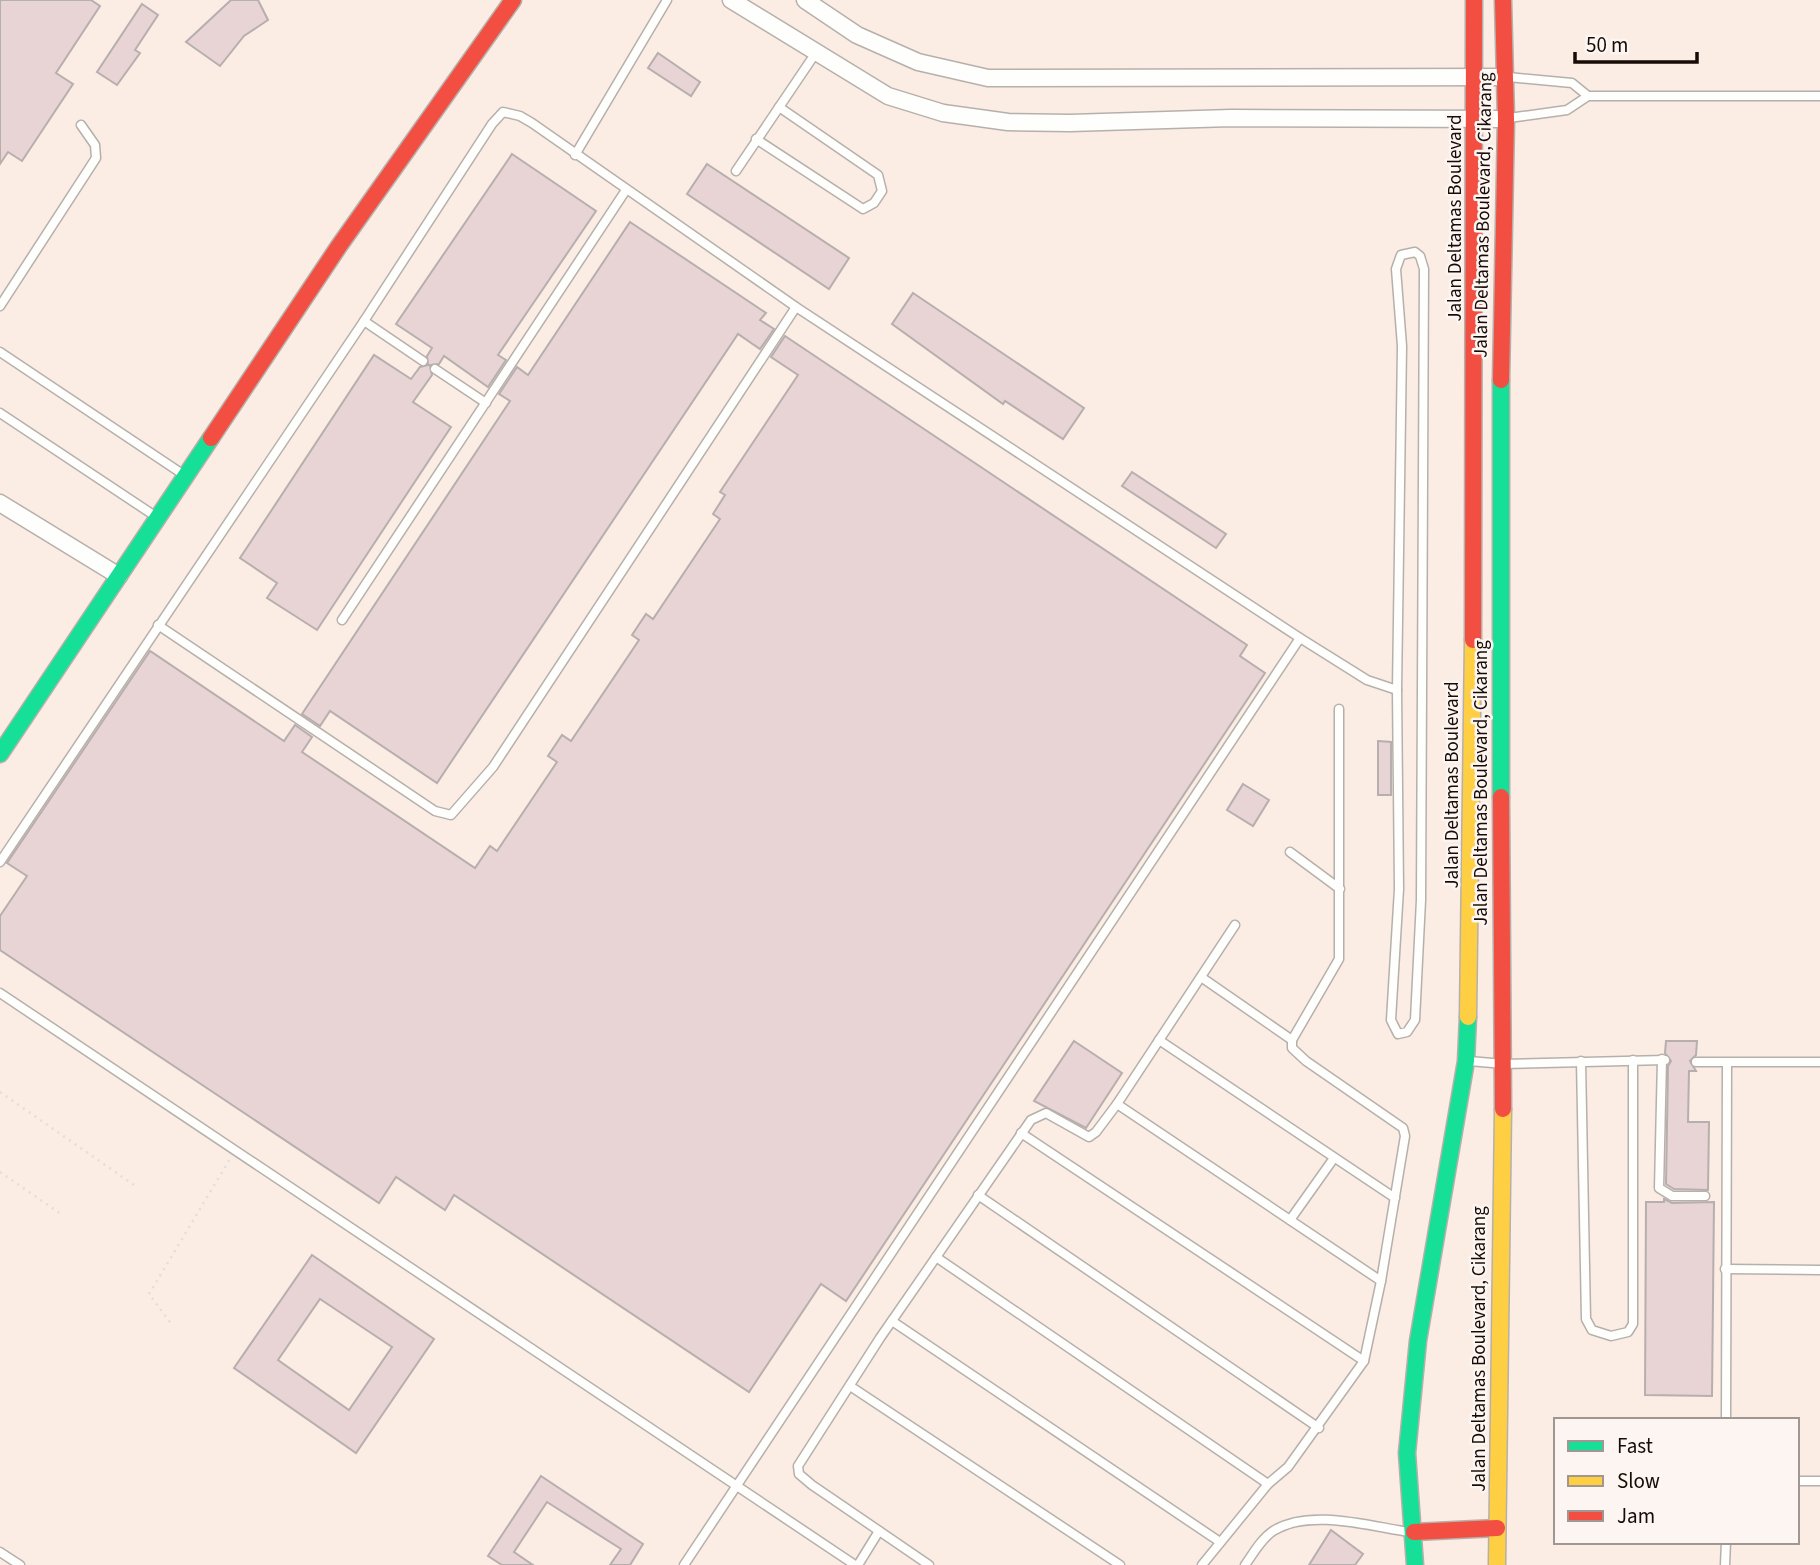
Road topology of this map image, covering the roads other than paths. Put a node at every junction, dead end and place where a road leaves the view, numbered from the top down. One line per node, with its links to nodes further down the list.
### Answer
1 (513, 0): 28 (street)
2 (667, 0): 17 (lane)
3 (732, 0): 7 (street)
4 (805, 0): 9 (street)
5 (1474, 0): 9 (street, Jalan Deltamas Boulevard)
6 (1503, 0): 8 (street, Jalan Deltamas Boulevard, Cikarang)
7 (814, 54): 12 (lane); 14 (street)
8 (1506, 77): 9 (street); 10 (lane); 13 (street, Jalan Deltamas Boulevard, Cikarang)
9 (1474, 79): 14 (street, Jalan Deltamas Boulevard)
10 (1588, 96): 11 (lane); 13 (lane)
11 (1820, 96)
12 (779, 107): 16 (lane); 16 (lane)
13 (1506, 119): 14 (street); 52 (street, Jalan Deltamas Boulevard, Cikarang)
14 (1475, 121): 47 (street, Jalan Deltamas Boulevard)
15 (81, 125): 20 (lane)
16 (756, 139): 18 (lane)
17 (576, 155): 19 (lane); 22 (lane)
18 (736, 171)
19 (626, 190): 21 (lane); 26 (lane)
20 (0, 306)
21 (796, 307): 33 (lane); 34 (lane)
22 (365, 321): 24 (lane); 33 (lane)
23 (0, 352): 28 (lane)
24 (424, 361)
25 (435, 369): 26 (lane)
26 (486, 403): 32 (lane)
27 (0, 413): 30 (lane)
28 (179, 472): 30 (street)
29 (0, 503): 31 (street)
30 (152, 514): 31 (street)
31 (118, 576): 37 (street)
32 (342, 620)
33 (158, 625): 39 (lane)
34 (1300, 638): 35 (lane); 72 (lane)
35 (1397, 690): 35 (lane)
36 (1339, 709): 40 (lane)
37 (0, 754)
38 (1290, 852): 40 (lane)
39 (0, 862)
40 (1340, 889): 45 (lane)
41 (1235, 925): 42 (lane)
42 (1201, 977): 44 (lane); 45 (lane)
43 (0, 993): 72 (lane)
44 (1159, 1040): 53 (lane); 55 (lane)
45 (1292, 1040): 58 (lane)
46 (1633, 1060): 48 (lane); 48 (lane); 57 (lane)
47 (1466, 1061): 52 (lane); 75 (street, Jalan Deltamas Boulevard)
48 (1581, 1061): 52 (lane)
49 (1696, 1062): 51 (lane)
50 (1820, 1062): 51 (lane)
51 (1727, 1063): 61 (lane)
52 (1504, 1064): 73 (street, Jalan Deltamas Boulevard, Cikarang)
53 (1117, 1104): 54 (lane); 59 (lane)
54 (1021, 1133): 56 (lane); 65 (lane)
55 (1334, 1158): 58 (lane); 59 (lane)
56 (978, 1195): 60 (lane); 68 (lane)
57 (1705, 1196)
58 (1395, 1198): 63 (lane)
59 (1290, 1220): 63 (lane)
60 (936, 1257): 64 (lane); 71 (lane)
61 (1726, 1269): 62 (lane); 67 (lane)
62 (1820, 1270)
63 (1381, 1281): 65 (lane)
64 (892, 1321): 66 (lane); 76 (lane)
65 (1364, 1361): 68 (lane)
66 (850, 1386): 74 (lane); 83 (lane)
67 (1726, 1418)
68 (1319, 1428): 71 (lane)
69 (1799, 1481): 70 (lane)
70 (1820, 1481)
71 (1268, 1485): 76 (lane)
72 (736, 1486): 80 (lane); 81 (lane)
73 (1497, 1528): 75 (street); 87 (street, Jalan Deltamas Boulevard, Cikarang)
74 (879, 1531): 81 (lane); 82 (lane)
75 (1414, 1532): 85 (lane); 86 (street, Jalan Deltamas Boulevard)
76 (1220, 1542): 84 (lane)
77 (1726, 1544): 88 (lane)
78 (0, 1552): 79 (lane)
79 (20, 1565)
80 (684, 1565)
81 (856, 1565)
82 (929, 1565)
83 (1120, 1565)
84 (1202, 1565)
85 (1245, 1565)
86 (1415, 1565)
87 (1497, 1565)
88 (1726, 1565)

